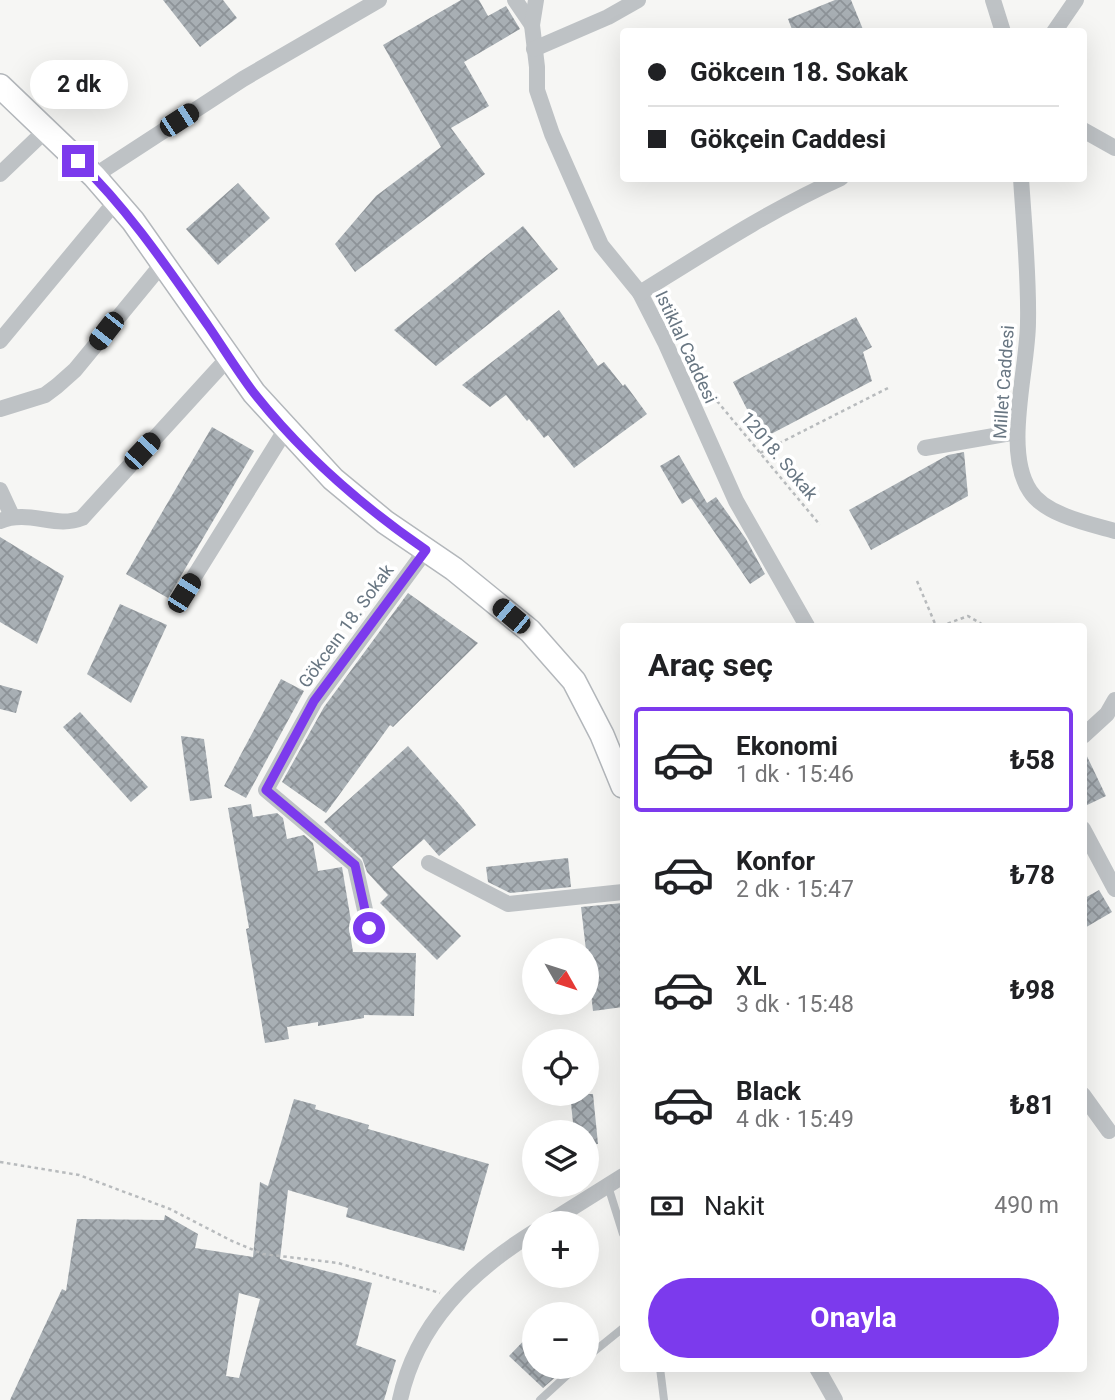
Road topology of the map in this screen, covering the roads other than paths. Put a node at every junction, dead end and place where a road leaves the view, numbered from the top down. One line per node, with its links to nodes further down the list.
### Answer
1 (379, 0): 16 (street)
2 (514, 0): 7 (street)
3 (536, 0): 7 (street, Istiklal Caddesi)
4 (638, 0): 10 (street)
5 (993, 0): 8 (street)
6 (1076, 0): 9 (street)
7 (532, 25): 10 (street, Istiklal Caddesi)
8 (1002, 28)
9 (1057, 28)
10 (534, 48): 21 (street, Istiklal Caddesi)
11 (0, 86): 12 (street)
12 (46, 130): 15 (street); 16 (street)
13 (1087, 132): 14 (street)
14 (1115, 148)
15 (0, 174)
16 (94, 176): 19 (street)
17 (832, 182): 21 (street)
18 (1021, 182): 26 (street, Millet Caddesi)
19 (116, 201): 20 (street); 22 (street)
20 (163, 263): 23 (street); 24 (street)
21 (640, 293): 33 (street, Istiklal Caddesi)
22 (0, 341)
23 (229, 357): 25 (street); 29 (street)
24 (0, 409)
25 (286, 429): 31 (street); 32 (street)
26 (1017, 432): 27 (street); 30 (street, Millet Caddesi)
27 (925, 448)
28 (0, 490): 29 (street)
29 (6, 518)
30 (1115, 531)
31 (426, 550): 36 (street); 41 (street, Gökceın 18. Sokak)
32 (184, 593)
33 (805, 623)
34 (1115, 700): 35 (street)
35 (1087, 732)
36 (620, 779)
37 (1087, 836): 39 (street)
38 (429, 863): 40 (street)
39 (1115, 889)
40 (620, 892)
41 (369, 928)
42 (1087, 1101): 43 (street)
43 (1109, 1131)
44 (620, 1178): 45 (street)
45 (608, 1186): 46 (street); 47 (lane)
46 (567, 1211)
47 (620, 1224)
48 (522, 1241): 54 (street)
49 (620, 1330): 50 (lane)
50 (599, 1347)
51 (660, 1372): 56 (lane)
52 (819, 1372): 57 (street)
53 (563, 1379): 55 (lane)
54 (400, 1400)
55 (540, 1400)
56 (664, 1400)
57 (835, 1400)

